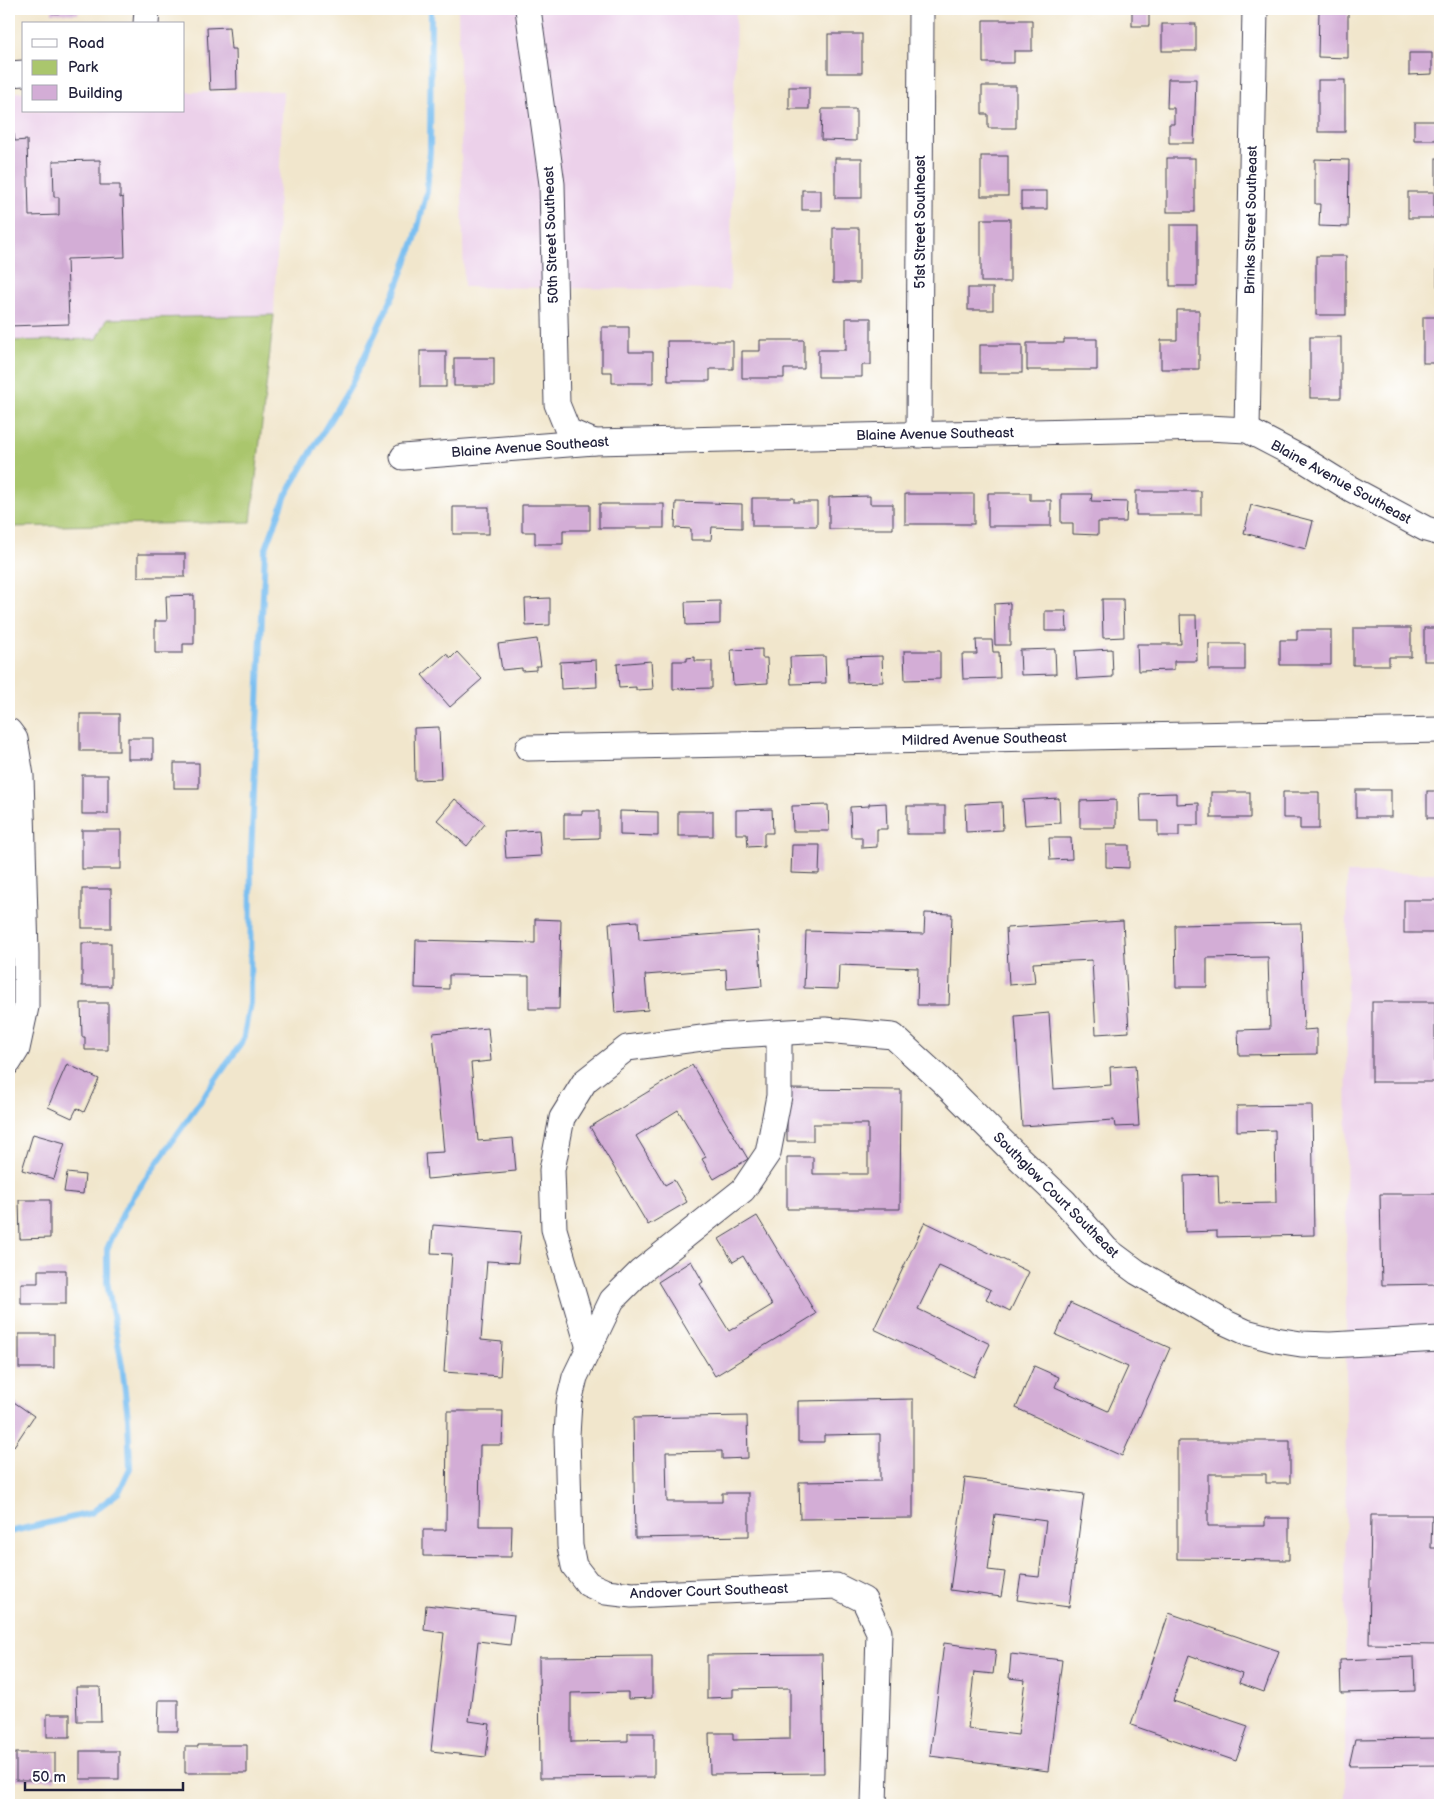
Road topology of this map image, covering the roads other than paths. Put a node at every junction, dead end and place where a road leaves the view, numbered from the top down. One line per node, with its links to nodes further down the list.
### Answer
1 (147, 9): 5 (street)
2 (528, 9): 10 (street, 50th Street Southeast)
3 (921, 9): 9 (street, 51st Street Southeast)
4 (1255, 9): 8 (street, Brinks Street Southeast)
5 (146, 22)
6 (22, 73): 7 (street)
7 (9, 74)
8 (1248, 430): 9 (street, Blaine Avenue Southeast); 12 (street, Blaine Avenue Southeast)
9 (919, 434): 10 (street, Blaine Avenue Southeast)
10 (594, 442): 11 (street, Blaine Avenue Southeast)
11 (403, 457)
12 (1440, 533)
13 (1440, 730): 15 (street, Mildred Avenue Southeast)
14 (9, 731): 17 (street)
15 (528, 748)
16 (778, 1032): 18 (street, Southglow Court Southeast); 19 (street); 19 (street, Southglow Court Southeast)
17 (9, 1062)
18 (1440, 1339)
19 (589, 1348): 20 (street, Andover Court Southeast)
20 (874, 1805)

